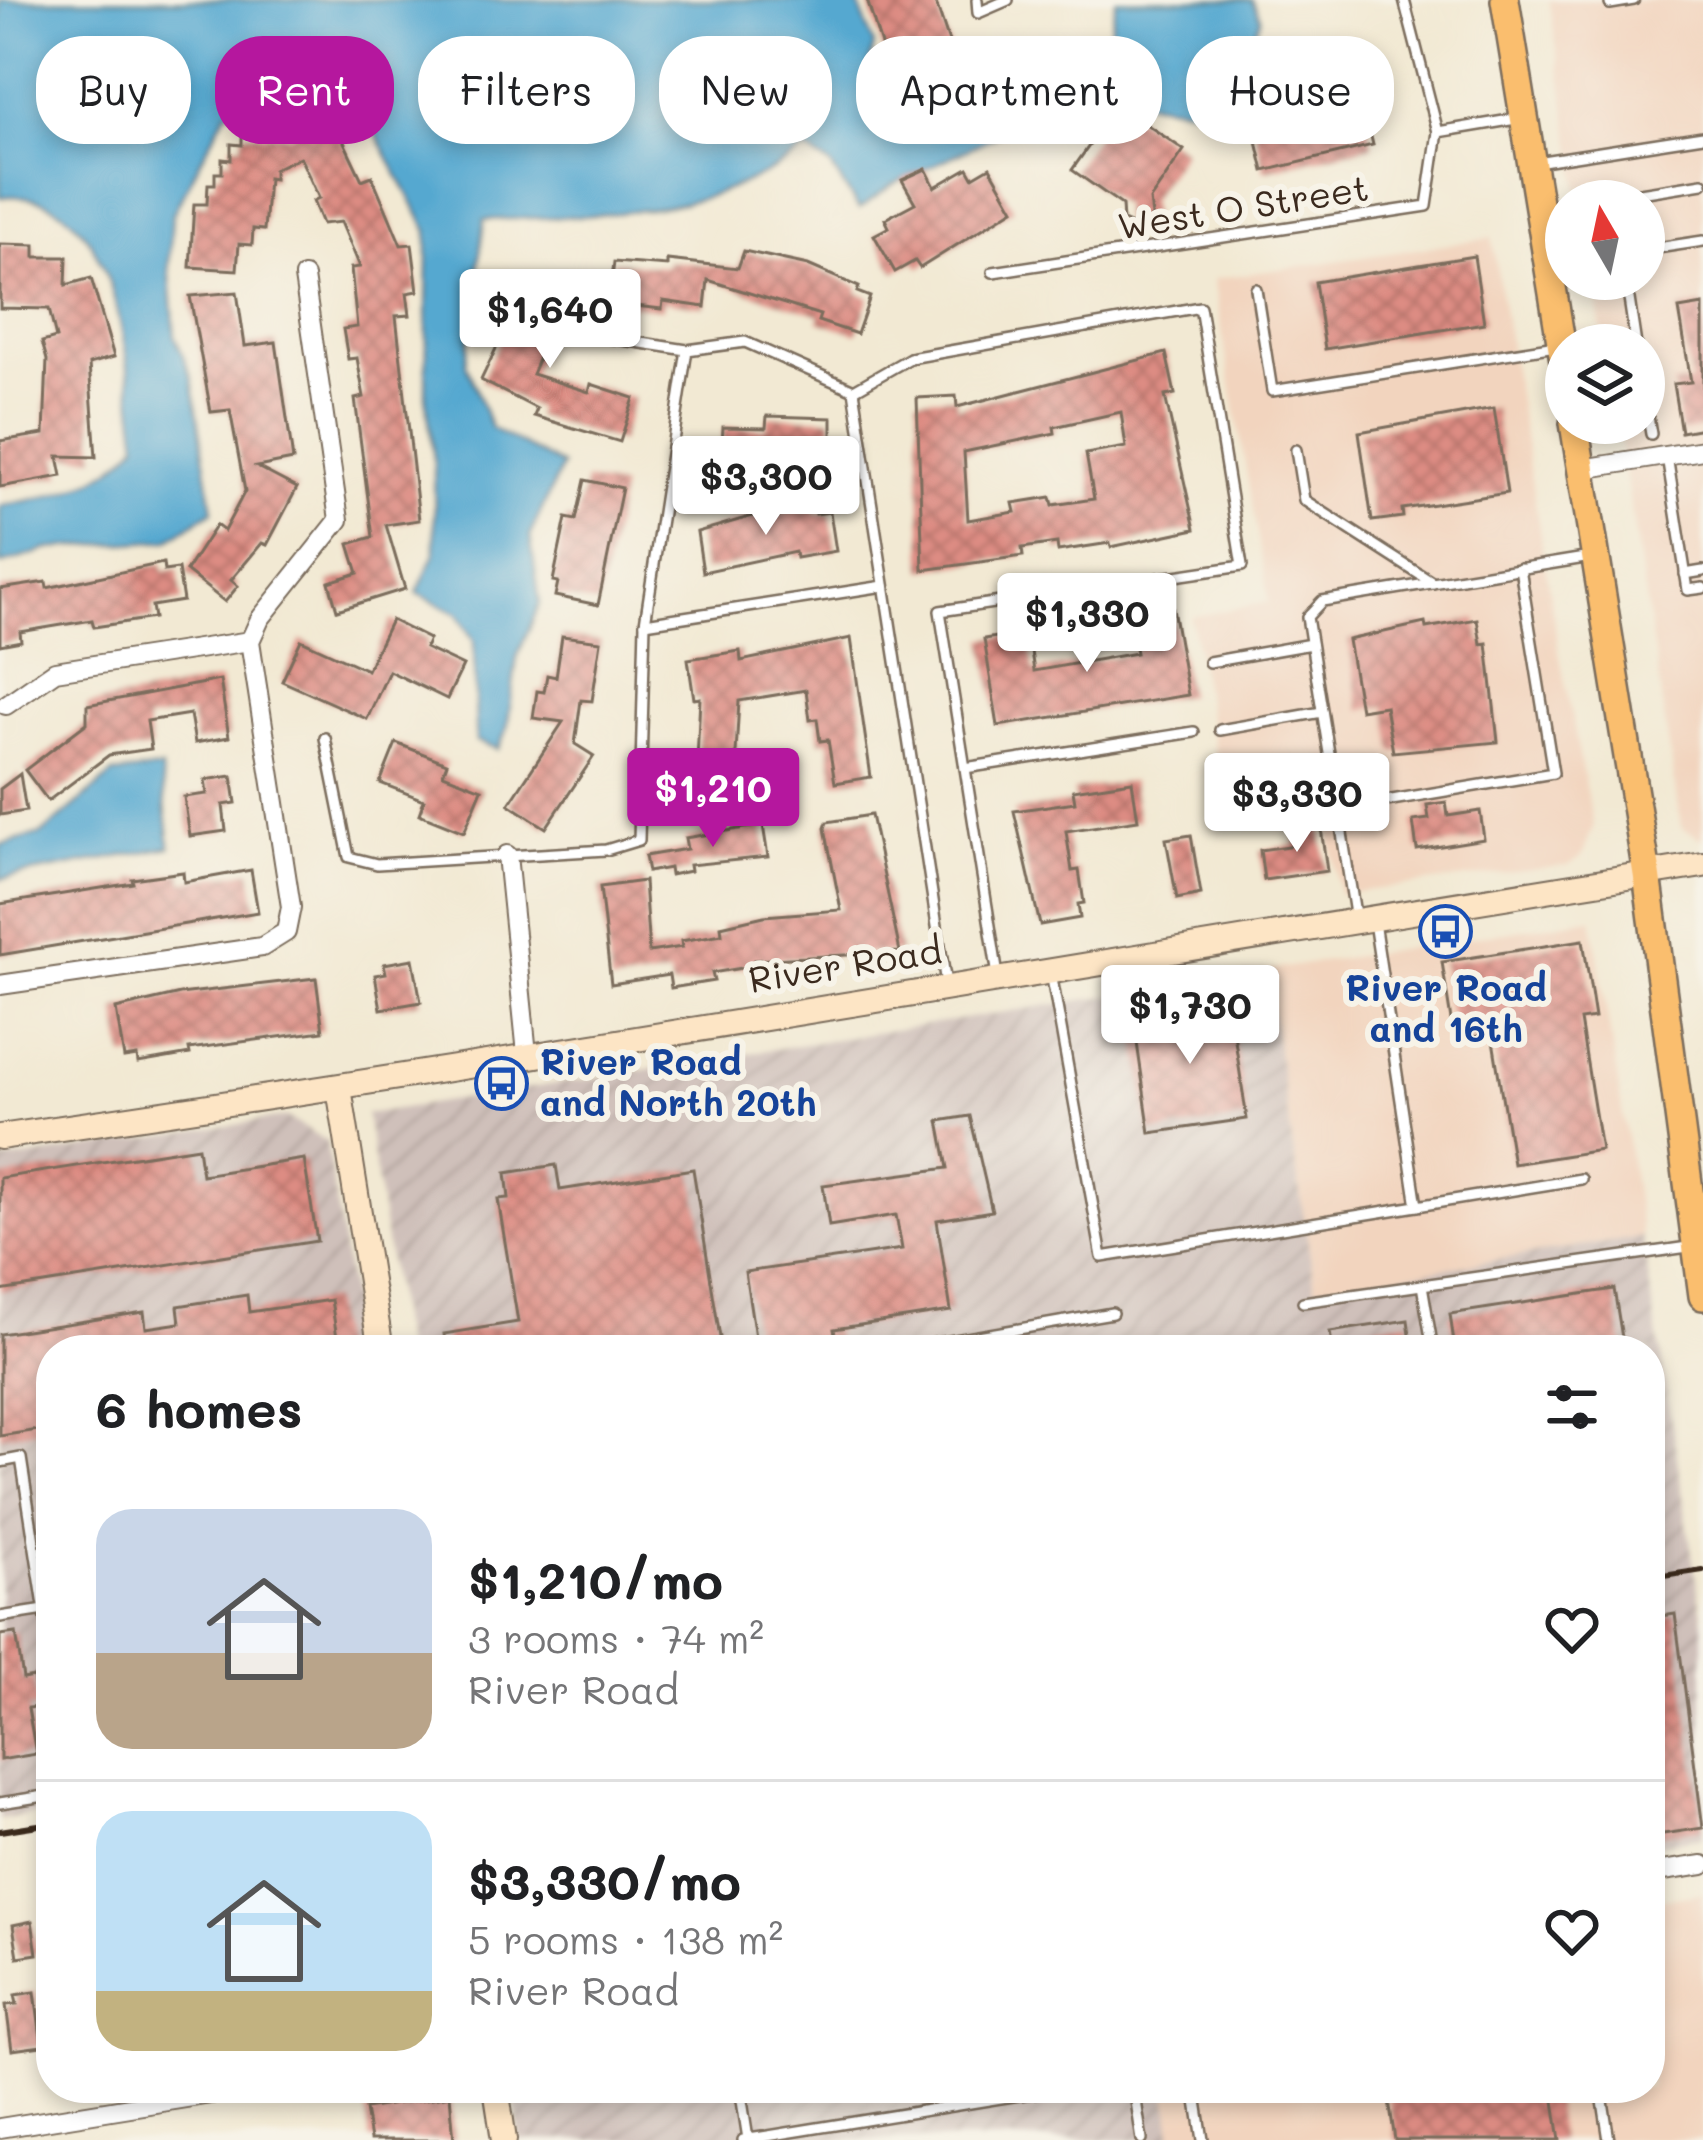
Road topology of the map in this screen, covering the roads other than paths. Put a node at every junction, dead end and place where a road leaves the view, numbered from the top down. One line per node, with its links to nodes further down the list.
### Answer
1 (977, 0): 2 (lane)
2 (1008, 0)
3 (1404, 0): 8 (lane)
4 (1505, 0): 7 (main road)
5 (1634, 0): 6 (lane)
6 (1610, 4)
7 (1524, 118): 8 (lane); 10 (main road)
8 (1438, 132): 16 (lane, West O Street)
9 (1703, 136): 10 (lane)
10 (1532, 163): 13 (main road)
11 (1703, 183): 12 (lane)
12 (1665, 189)
13 (1545, 190)
14 (1703, 242): 15 (lane)
15 (1665, 247)
16 (993, 272)
17 (304, 278): 36 (street)
18 (1256, 289): 21 (lane)
19 (590, 335): 20 (lane)
20 (687, 350): 22 (lane); 35 (lane)
21 (1545, 361)
22 (854, 390): 33 (lane); 44 (lane)
23 (1578, 444): 27 (main road)
24 (1296, 450): 32 (lane)
25 (1703, 450): 26 (street)
26 (1667, 456): 27 (street); 31 (lane)
27 (1582, 469): 28 (main road)
28 (1596, 556): 29 (lane); 48 (main road)
29 (1520, 568): 32 (lane); 45 (lane)
30 (1703, 571): 31 (lane)
31 (1685, 574): 34 (lane)
32 (1433, 583): 37 (lane)
33 (884, 586): 35 (lane); 52 (lane)
34 (1703, 588)
35 (645, 623): 46 (lane)
36 (250, 641): 39 (street); 53 (street)
37 (1311, 644): 38 (lane); 40 (lane)
38 (1209, 662)
39 (6, 705)
40 (1322, 712): 41 (lane); 45 (lane)
41 (1220, 730)
42 (1194, 732): 44 (lane)
43 (325, 738): 46 (lane)
44 (965, 768): 51 (lane)
45 (1338, 808): 49 (lane)
46 (508, 855): 54 (street)
47 (1703, 865): 48 (street, River Road)
48 (1647, 874): 49 (street, River Road); 59 (main road)
49 (1364, 918): 50 (street, River Road); 58 (lane)
50 (1050, 968): 51 (street, River Road); 58 (lane)
51 (998, 976): 52 (street, River Road)
52 (946, 984): 54 (street, River Road)
53 (0, 986)
54 (527, 1054): 55 (street, River Road)
55 (339, 1088): 56 (street, River Road); 64 (street)
56 (0, 1137)
57 (1581, 1179): 58 (lane)
58 (1417, 1206)
59 (1696, 1246): 60 (lane); 61 (main road)
60 (1422, 1285): 62 (lane); 66 (lane)
61 (1703, 1296)
62 (1303, 1302)
63 (1112, 1313): 65 (lane)
64 (379, 1335)
65 (984, 1335)
66 (1430, 1335)
67 (0, 1462): 68 (lane)
68 (36, 1553)
69 (36, 1611): 70 (lane)
70 (0, 1617)
71 (36, 1797): 72 (lane)
72 (0, 1803)
73 (1703, 1865): 74 (street)
74 (1665, 1871)
75 (155, 2103): 82 (street)
76 (498, 2103): 85 (street)
77 (742, 2103): 86 (lane)
78 (972, 2103): 86 (lane)
79 (1137, 2103): 87 (lane)
80 (1197, 2103): 88 (lane)
81 (1604, 2103): 89 (lane)
82 (62, 2118): 83 (street); 84 (street)
83 (0, 2128)
84 (66, 2140)
85 (504, 2140)
86 (746, 2140)
87 (1142, 2140)
88 (1203, 2140)
89 (1610, 2140)

